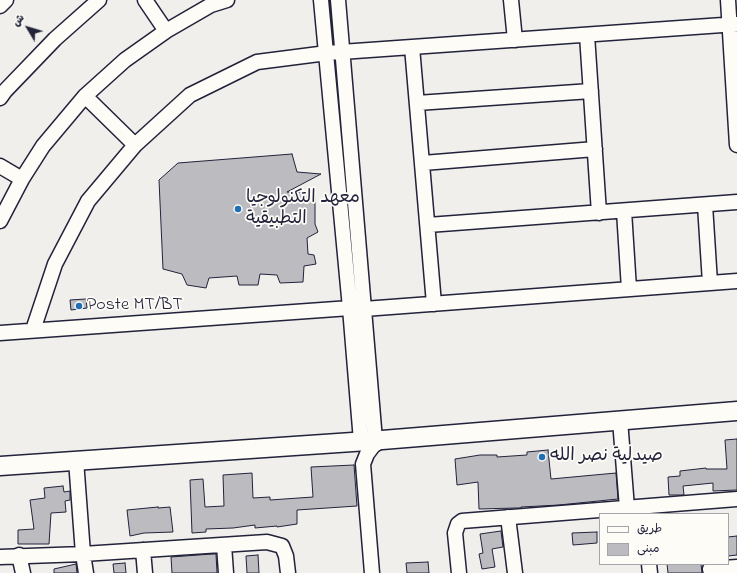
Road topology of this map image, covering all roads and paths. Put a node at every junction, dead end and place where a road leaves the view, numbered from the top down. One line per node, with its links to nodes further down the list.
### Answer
1 (6, 0): 9 (street)
2 (99, 0): 20 (street)
3 (145, 0): 11 (street)
4 (227, 0): 11 (street)
5 (321, 0): 16 (street)
6 (338, 0): 15 (street)
7 (511, 0): 13 (street)
8 (728, 0): 10 (street)
9 (0, 6)
10 (733, 24): 12 (street); 17 (street)
11 (166, 31): 19 (street)
12 (587, 35): 13 (street); 18 (street)
13 (515, 40): 14 (street)
14 (412, 47): 15 (street); 21 (street)
15 (342, 52): 16 (street); 39 (street)
16 (327, 53): 24 (street); 39 (street)
17 (735, 82): 22 (street)
18 (591, 91): 21 (street); 25 (street)
19 (85, 96): 24 (street); 28 (street)
20 (0, 98)
21 (417, 103): 26 (street)
22 (737, 141): 23 (street)
23 (737, 145)
24 (135, 146): 40 (street)
25 (595, 149): 26 (street); 32 (street)
26 (422, 163): 34 (street)
27 (0, 166): 28 (street)
28 (22, 179): 33 (street)
29 (737, 202): 30 (street)
30 (705, 205): 31 (street); 36 (street)
31 (624, 211): 32 (street); 37 (street)
32 (599, 213): 34 (street)
33 (0, 220)
34 (428, 225): 38 (street)
35 (737, 281): 36 (street)
36 (710, 283): 37 (street)
37 (629, 289): 38 (street)
38 (434, 304): 39 (street)
39 (357, 308): 40 (street); 44 (street)
40 (33, 330): 41 (street)
41 (0, 333)
42 (737, 411): 43 (main road)
43 (620, 420): 44 (main road); 50 (street)
44 (372, 440): 45 (main road); 47 (street)
45 (342, 442): 46 (main road); 47 (street)
46 (76, 460): 48 (main road); 56 (street)
47 (363, 464): 66 (street)
48 (0, 466)
49 (737, 499): 51 (street)
50 (627, 508): 52 (street); 53 (street)
51 (703, 508): 52 (street)
52 (647, 510)
53 (508, 517): 67 (street); 68 (street)
54 (224, 545): 55 (street); 64 (street); 65 (street)
55 (144, 550): 56 (street); 63 (street)
56 (83, 554): 57 (street); 62 (street)
57 (19, 555): 58 (street); 61 (street)
58 (0, 557)
59 (737, 567): 60 (street)
60 (710, 569)
61 (24, 573)
62 (86, 573)
63 (145, 573)
64 (226, 573)
65 (288, 573)
66 (372, 573)
67 (459, 573)
68 (515, 573)

